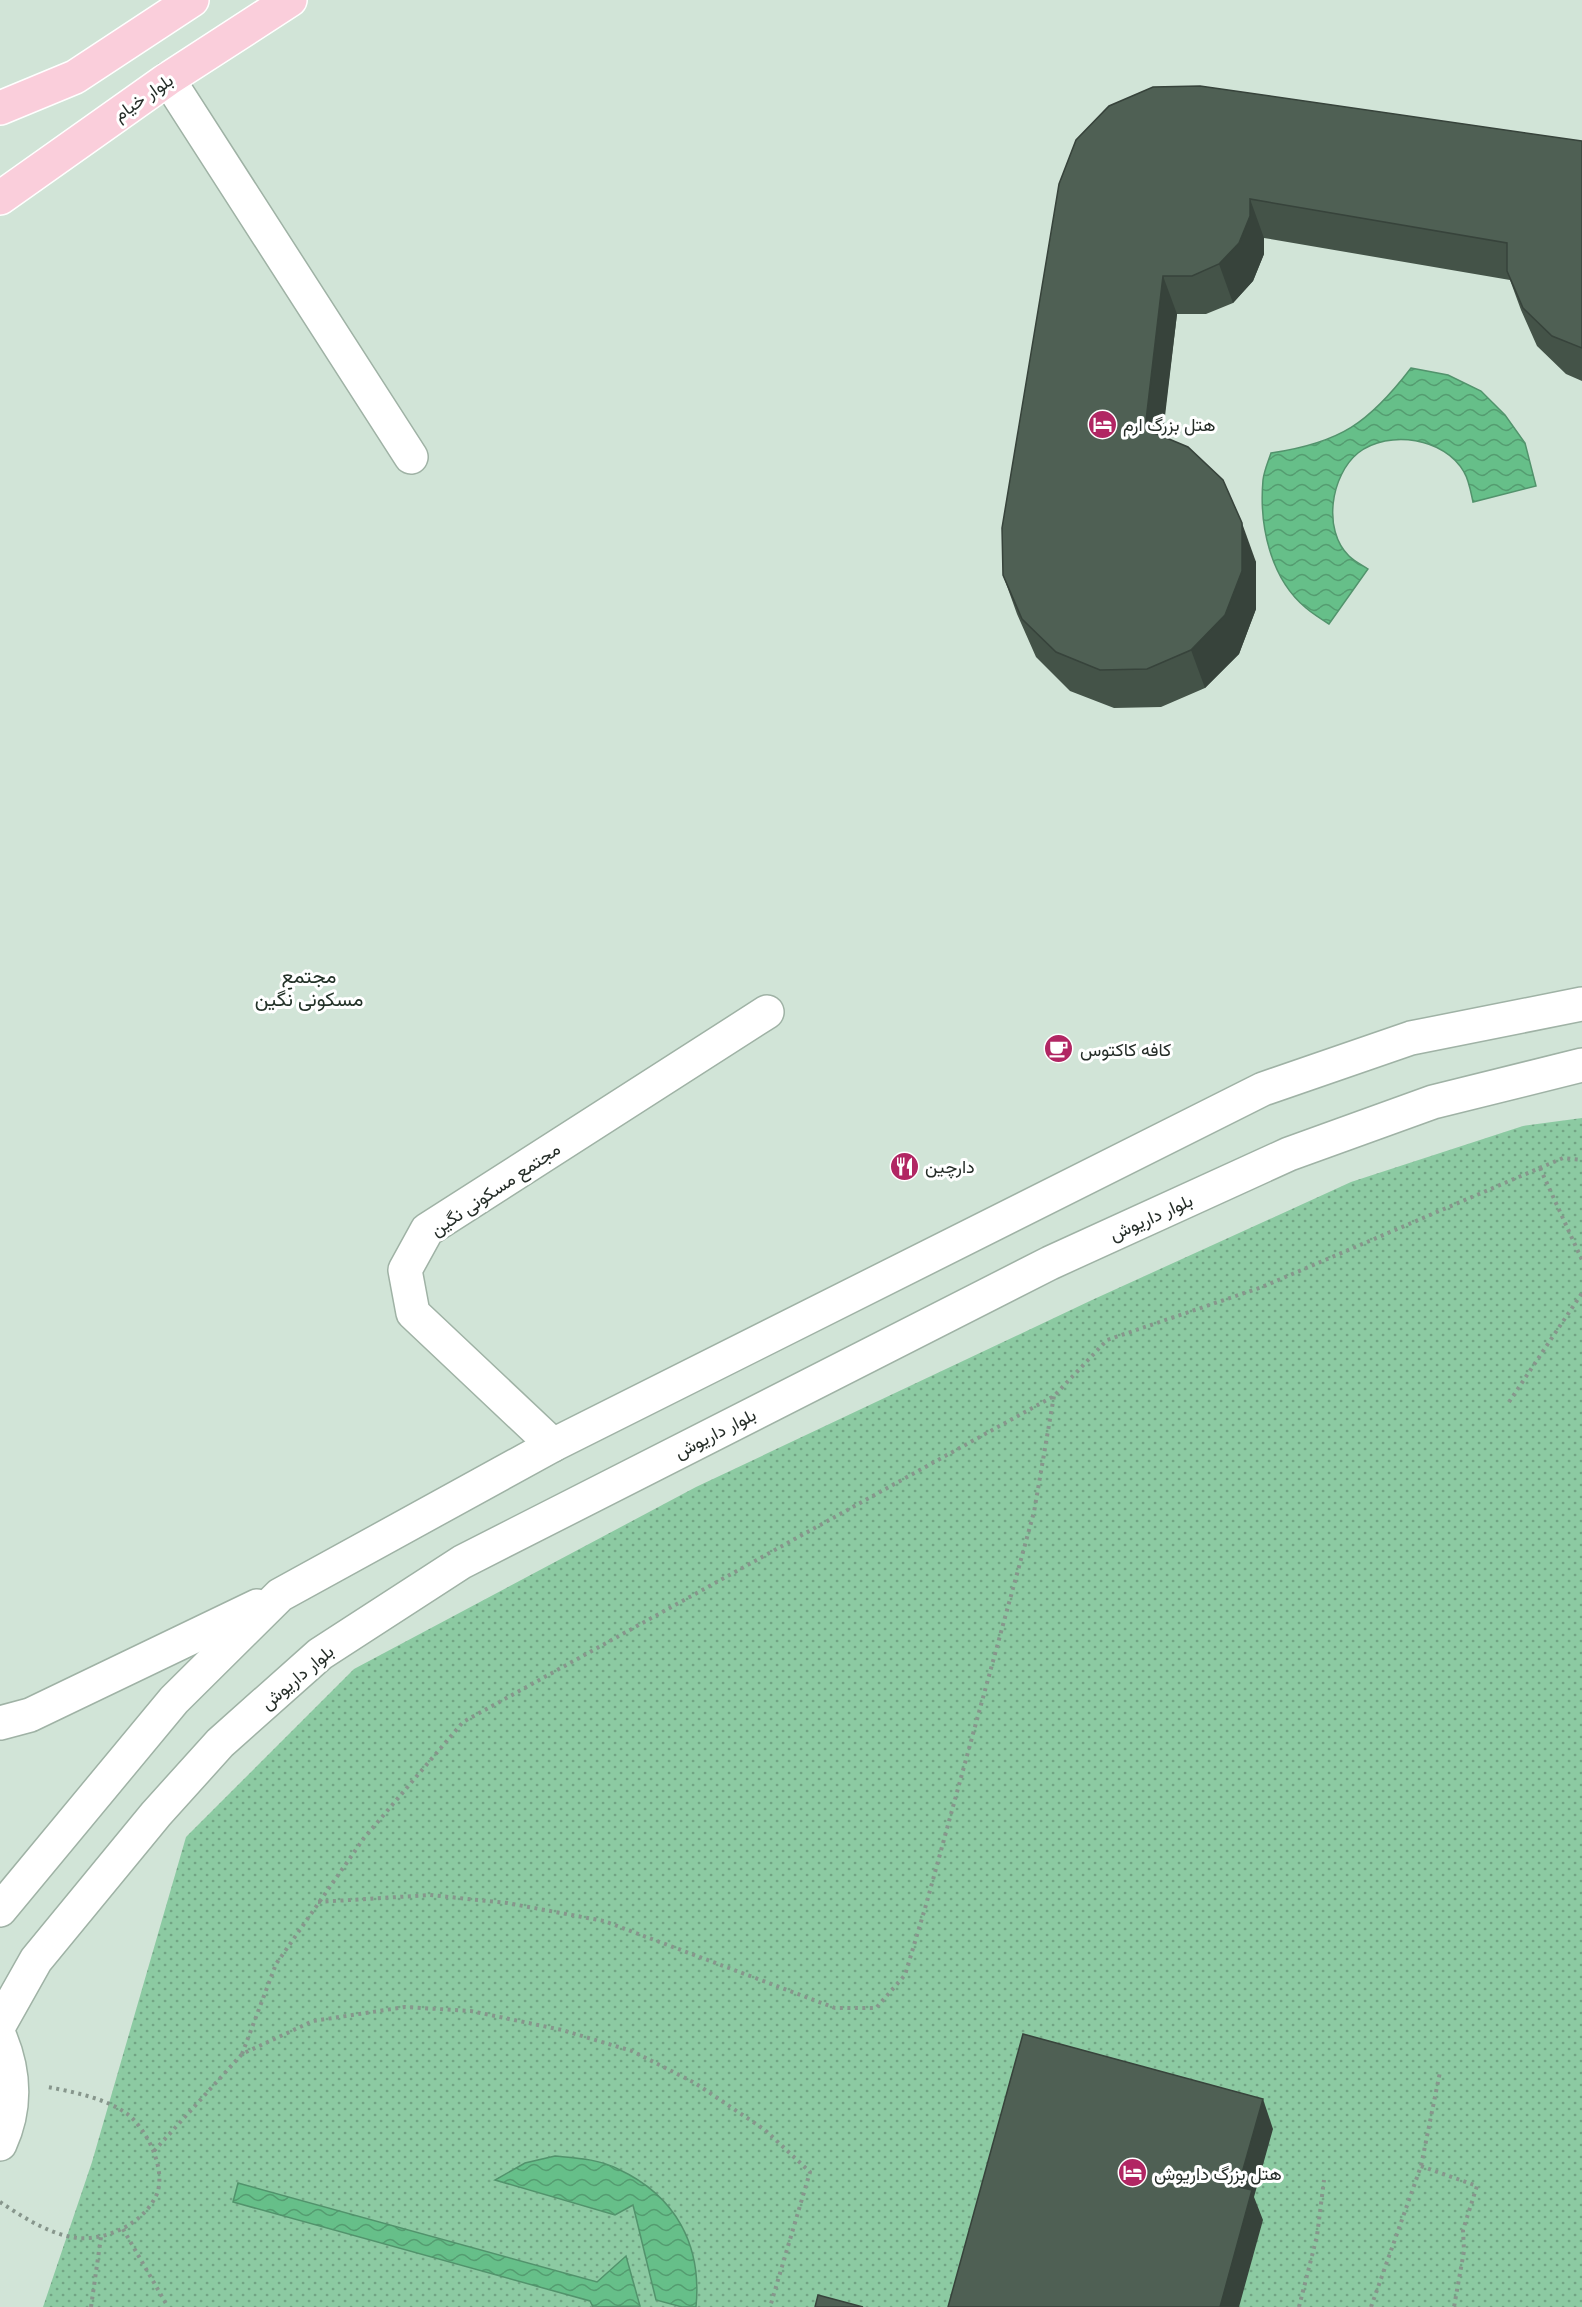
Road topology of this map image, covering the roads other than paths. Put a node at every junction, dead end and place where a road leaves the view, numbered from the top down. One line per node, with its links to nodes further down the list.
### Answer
1 (192, 0): 4 (main road)
2 (290, 0): 3 (main road, بلوار خیام)
3 (168, 79): 5 (main road, بلوار خیام); 6 (main road)
4 (0, 108)
5 (0, 198)
6 (411, 457)
7 (1582, 1004): 10 (main road)
8 (767, 1012): 10 (main road, مجتمع مسکونی نگین)
9 (1582, 1065): 14 (main road, بلوار داریوش)
10 (553, 1445): 11 (main road)
11 (280, 1595): 12 (main road); 13 (main road)
12 (0, 1723)
13 (0, 1910)
14 (0, 2024)
15 (0, 2037): 16 (main road)
16 (0, 2144)

